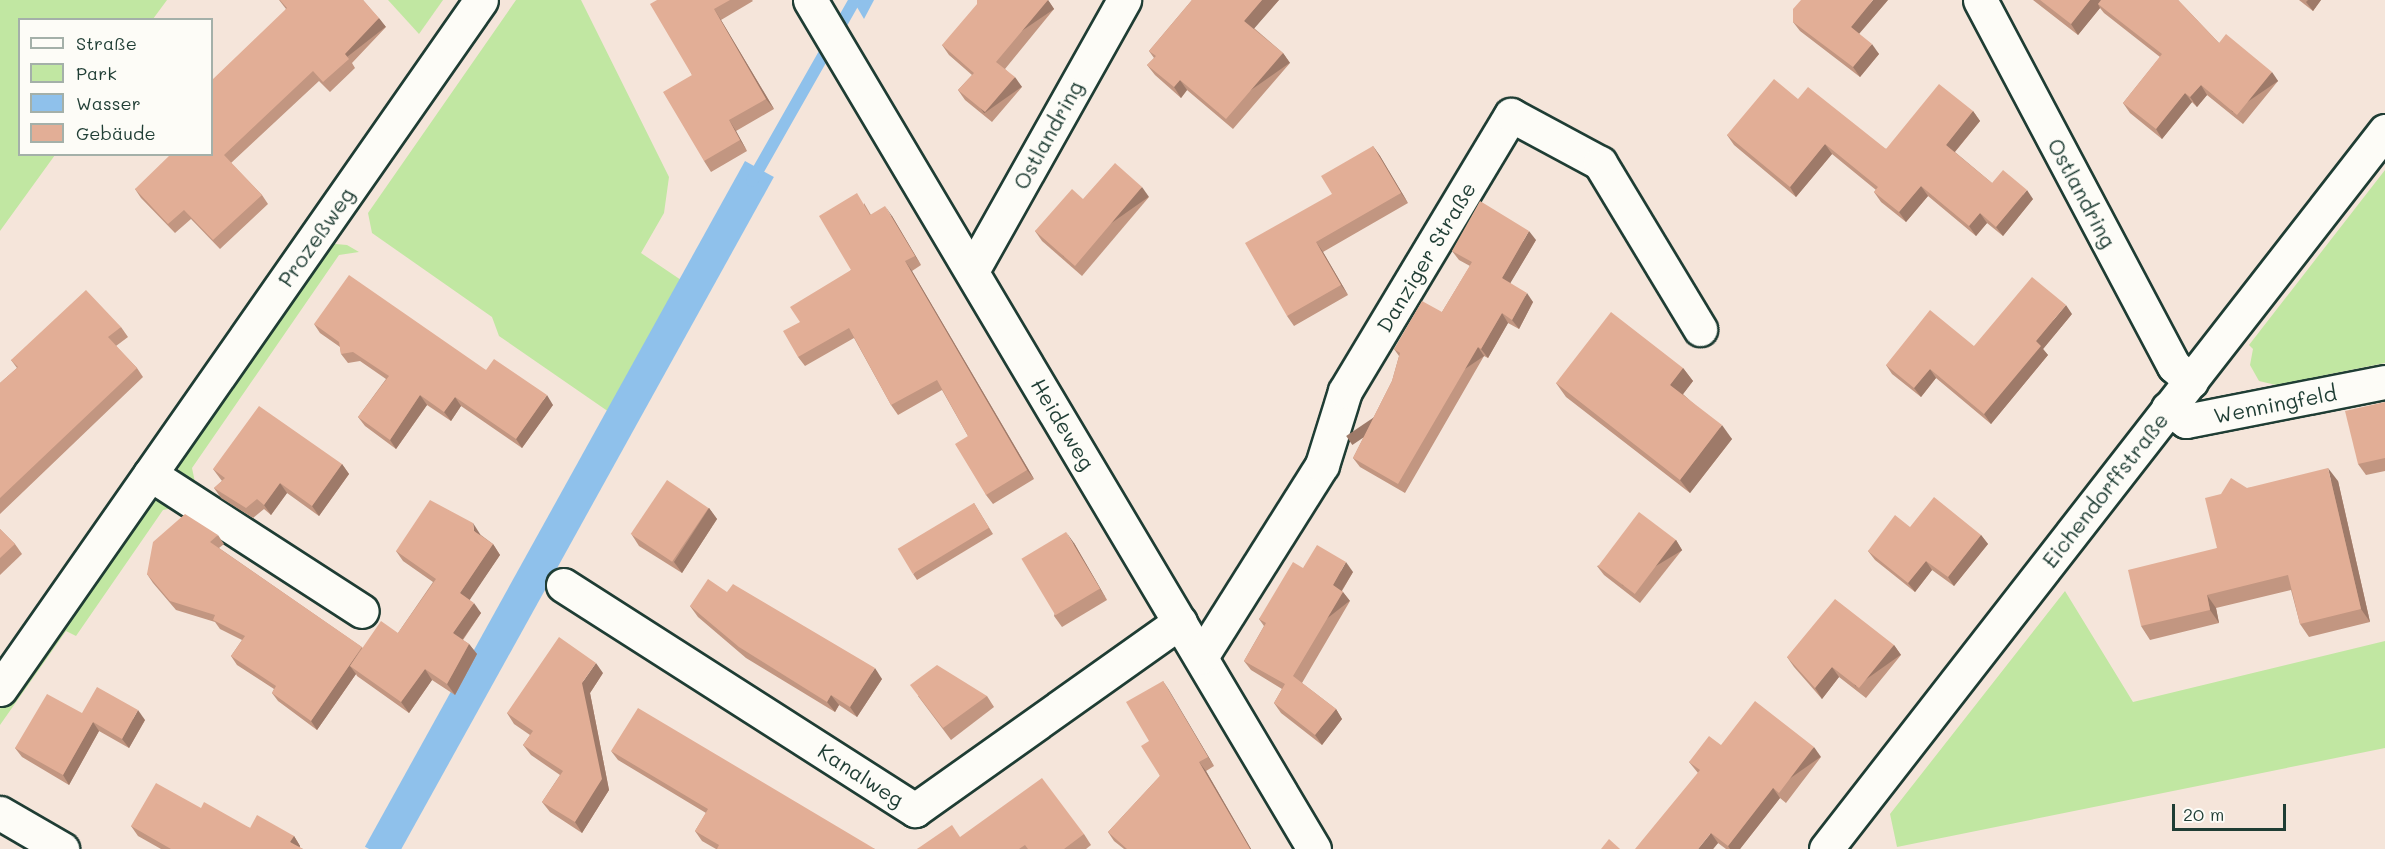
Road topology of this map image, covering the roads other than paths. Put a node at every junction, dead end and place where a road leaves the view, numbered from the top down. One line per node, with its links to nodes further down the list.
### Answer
1 (481, 0): 11 (street, Prozeßweg)
2 (1124, 0): 6 (street, Ostlandring)
3 (1980, 0): 8 (street, Ostlandring)
4 (812, 4): 6 (street, Heideweg)
5 (2385, 131): 8 (street, Eichendorffstraße)
6 (972, 271): 14 (street, Heideweg)
7 (1700, 330): 15 (street, Danziger Straße)
8 (2191, 381): 10 (street, Eichendorffstraße)
9 (2385, 382): 10 (street, Wenningfeld)
10 (2168, 408): 20 (street, Eichendorffstraße)
11 (150, 474): 13 (street); 16 (street, Prozeßweg)
12 (563, 585): 14 (street, Kanalweg)
13 (362, 611)
14 (1180, 622): 15 (street, Heideweg)
15 (1201, 657): 19 (street, Heideweg)
16 (0, 688)
17 (0, 813): 18 (street)
18 (62, 849)
19 (1314, 849)
20 (1826, 849)

